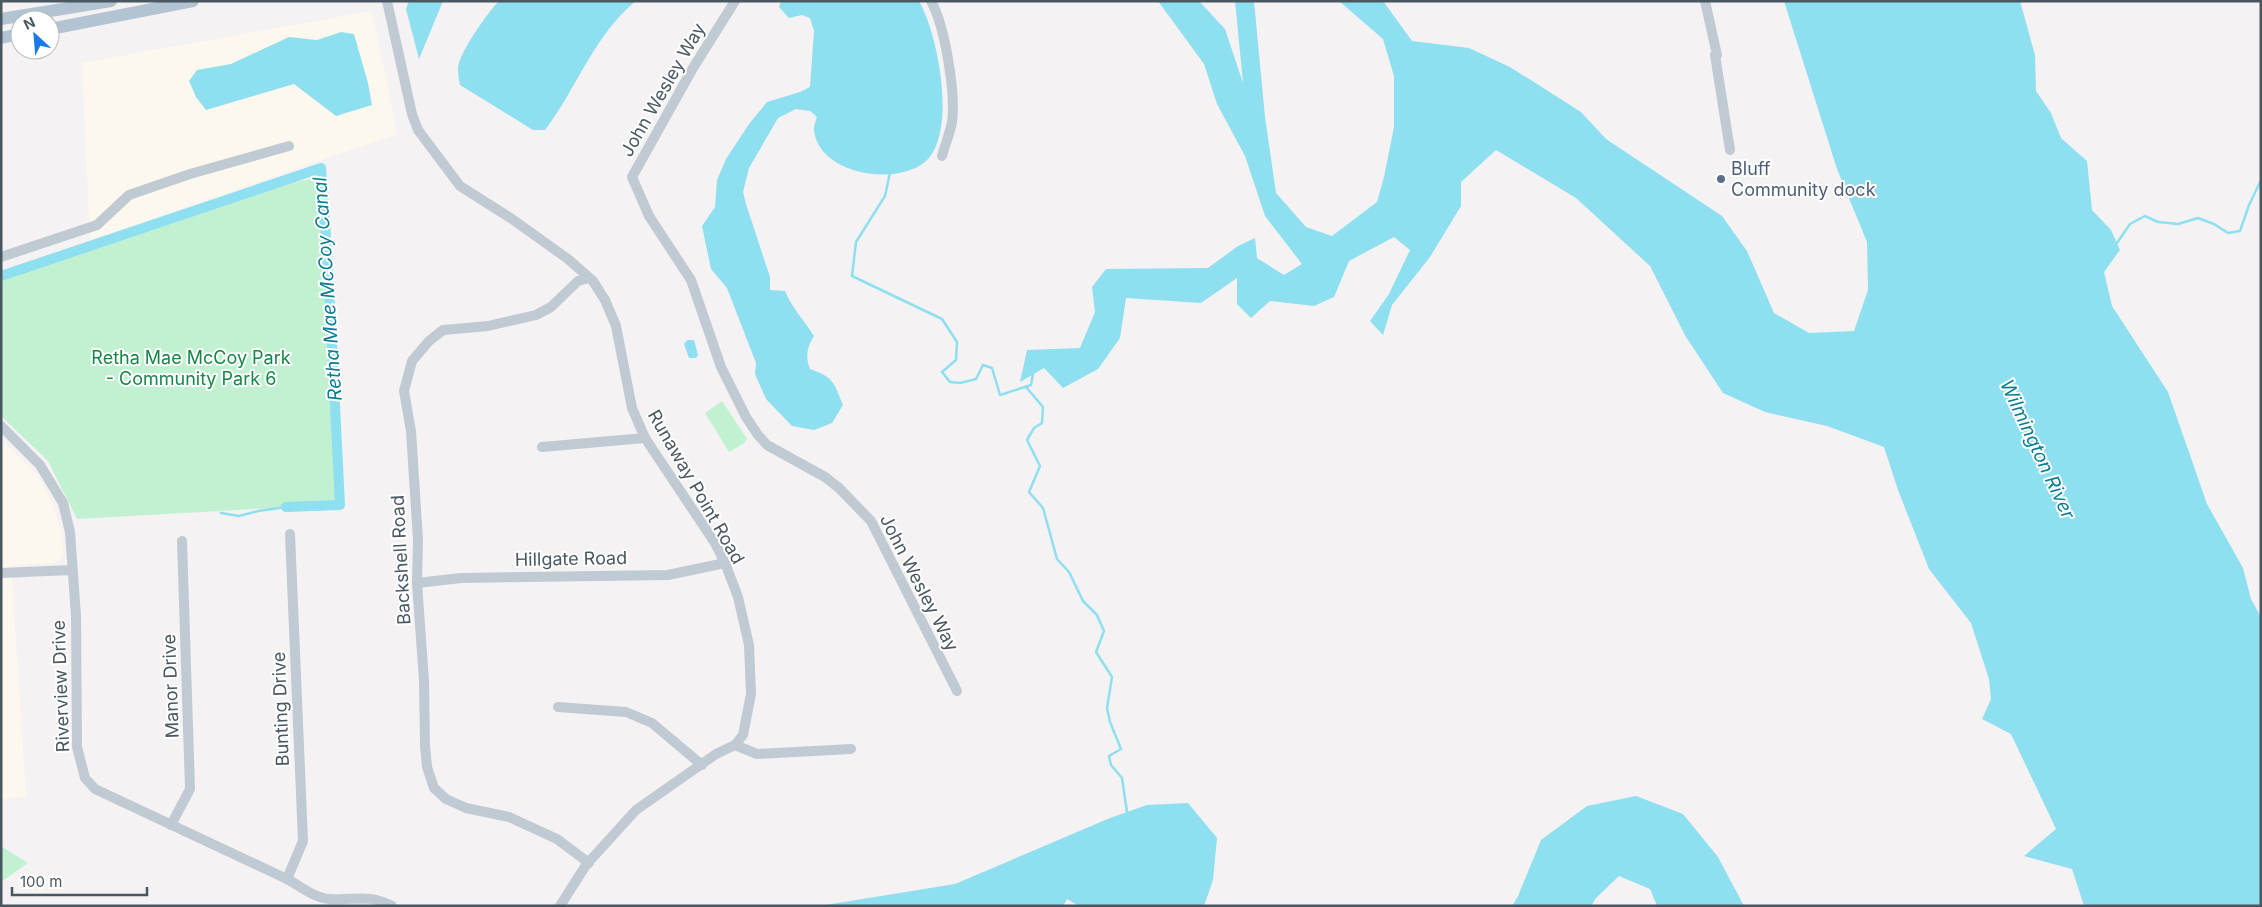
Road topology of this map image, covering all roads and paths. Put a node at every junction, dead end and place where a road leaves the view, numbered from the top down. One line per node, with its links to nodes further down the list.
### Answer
1 (111, 1): 7 (main road)
2 (193, 1): 8 (main road)
3 (387, 1): 13 (street, Runaway Point Road)
4 (736, 1): 23 (street, John Wesley Way)
5 (931, 1): 11 (street)
6 (1705, 1): 10 (street)
7 (1, 19)
8 (60, 27)
9 (289, 146): 12 (street)
10 (1730, 150)
11 (942, 156)
12 (1, 258)
13 (589, 278): 15 (street, Runaway Point Road); 22 (street, Backshell Road)
14 (1, 426): 20 (street, Riverview Drive)
15 (645, 438): 16 (street); 19 (street, Runaway Point Road)
16 (542, 447)
17 (290, 534): 30 (street, Bunting Drive)
18 (182, 541): 28 (street, Manor Drive)
19 (726, 563): 22 (street, Hillgate Road); 25 (street, Runaway Point Road)
20 (72, 570): 21 (street); 28 (street, Riverview Drive)
21 (1, 573)
22 (417, 583): 29 (street, Backshell Road)
23 (957, 691)
24 (558, 707): 27 (street)
25 (735, 745): 26 (street); 27 (street)
26 (851, 749)
27 (702, 765): 29 (street)
28 (172, 825): 30 (street, Riverview Drive)
29 (589, 863): 32 (street)
30 (287, 879): 31 (street, Riverview Drive)
31 (392, 906)
32 (560, 906)

